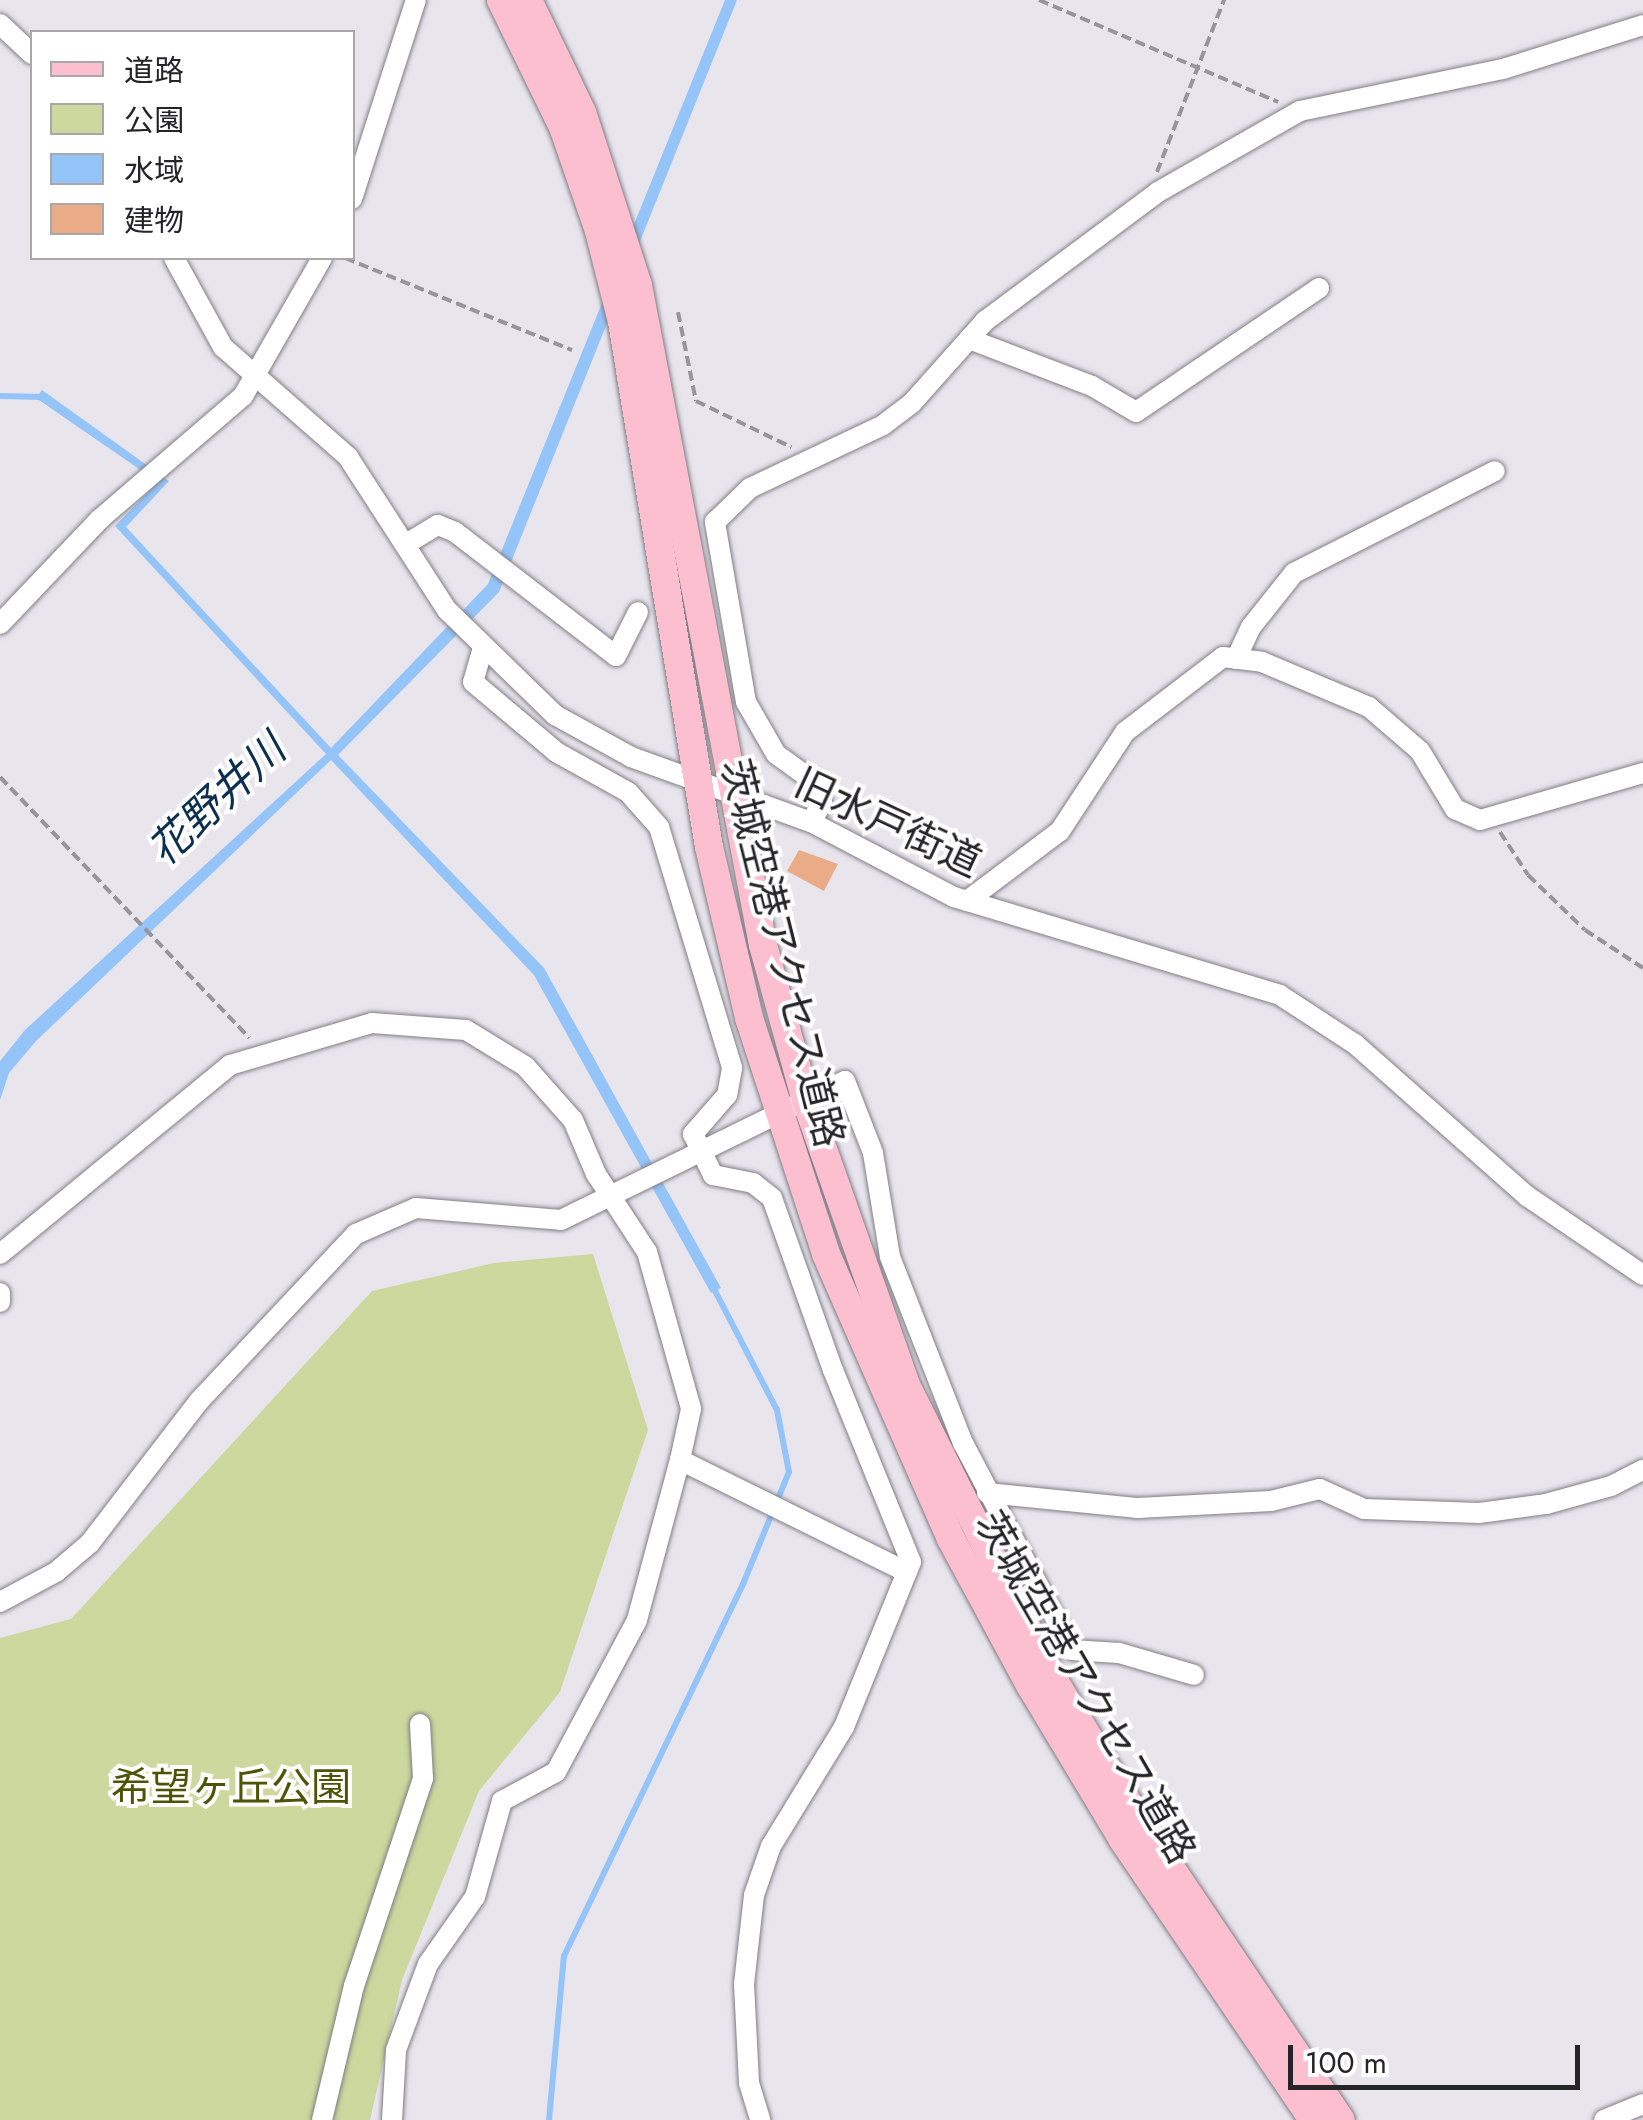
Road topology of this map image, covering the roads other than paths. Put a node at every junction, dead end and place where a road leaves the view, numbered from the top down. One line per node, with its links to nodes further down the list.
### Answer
1 (416, 0): 7 (street)
2 (500, 0): 20 (main road, 茨城空港アクセス道路)
3 (528, 0): 21 (main road, 茨城空港アクセス道路)
4 (0, 24): 6 (street)
5 (1643, 25): 11 (street)
6 (30, 52)
7 (355, 189)
8 (175, 260): 12 (street, 旧水戸街道)
9 (321, 260): 12 (street)
10 (1319, 288): 11 (street)
11 (970, 339): 22 (street)
12 (257, 379): 14 (street, 旧水戸街道); 16 (street)
13 (1494, 471): 18 (street)
14 (406, 544): 15 (street); 17 (street, 旧水戸街道)
15 (638, 612)
16 (0, 624)
17 (475, 643): 20 (street, 旧水戸街道); 26 (street)
18 (1236, 658): 19 (street); 23 (street)
19 (1643, 773)
20 (696, 781): 21 (street, 旧水戸街道); 25 (main road, 茨城空港アクセス道路)
21 (730, 790): 22 (street, 旧水戸街道); 24 (main road, 茨城空港アクセス道路)
22 (812, 822): 23 (street, 旧水戸街道)
23 (967, 901): 29 (street, 旧水戸街道)
24 (805, 1098): 25 (street); 34 (street); 44 (main road, 茨城空港アクセス道路)
25 (777, 1113): 26 (street); 43 (main road, 茨城空港アクセス道路)
26 (699, 1150): 27 (street); 35 (street)
27 (610, 1195): 28 (street); 32 (street); 36 (street)
28 (0, 1254)
29 (1643, 1275)
30 (0, 1293): 31 (street)
31 (0, 1302)
32 (680, 1460): 35 (street); 41 (street)
33 (1643, 1470): 34 (street)
34 (987, 1493): 37 (street)
35 (907, 1572): 42 (street)
36 (0, 1602)
37 (1194, 1674)
38 (420, 1724): 40 (street)
39 (1643, 2104): 45 (street)
40 (322, 2120)
41 (392, 2120)
42 (760, 2120)
43 (1313, 2120)
44 (1341, 2120)
45 (1604, 2120)

